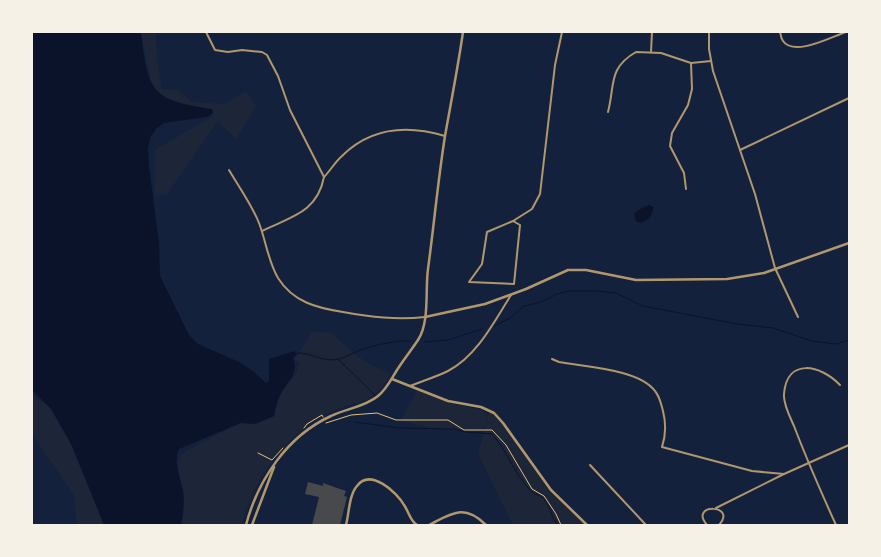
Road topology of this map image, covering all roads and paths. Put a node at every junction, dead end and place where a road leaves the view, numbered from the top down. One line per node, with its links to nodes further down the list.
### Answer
1 (206, 32): 16 (street)
2 (463, 32): 13 (street)
3 (562, 32): 18 (street)
4 (652, 32): 8 (street)
5 (709, 32): 9 (street)
6 (780, 32): 7 (street)
7 (846, 32)
8 (651, 52): 10 (street); 12 (street)
9 (711, 60): 10 (street); 14 (street)
10 (691, 63): 17 (street)
11 (849, 98): 14 (street)
12 (608, 112)
13 (445, 136): 16 (street); 23 (street)
14 (740, 150): 21 (street)
15 (229, 170): 19 (street)
16 (324, 177): 19 (street)
17 (686, 189)
18 (512, 221): 18 (street)
19 (262, 231): 23 (street)
20 (849, 243): 21 (street)
21 (775, 268): 22 (street); 24 (street)
22 (511, 294): 23 (street); 28 (street)
23 (425, 317): 26 (street)
24 (798, 317)
25 (552, 359): 37 (street)
26 (392, 379): 28 (street); 29 (street)
27 (840, 385): 35 (street)
28 (410, 386): 47 (street)
29 (324, 419): 30 (path); 34 (street); 40 (path)
30 (302, 431)
31 (287, 444): 33 (path)
32 (849, 445): 35 (street)
33 (258, 454)
34 (276, 462): 41 (street); 42 (street)
35 (808, 464): 37 (street); 51 (street)
36 (590, 465): 48 (street)
37 (784, 474): 38 (street)
38 (716, 508): 49 (street); 50 (street)
39 (412, 523): 43 (street); 44 (street)
40 (560, 524)
41 (246, 525)
42 (252, 525)
43 (346, 525)
44 (417, 525)
45 (429, 525): 46 (street)
46 (486, 525)
47 (587, 525)
48 (646, 525)
49 (707, 525)
50 (719, 525)
51 (836, 525)

